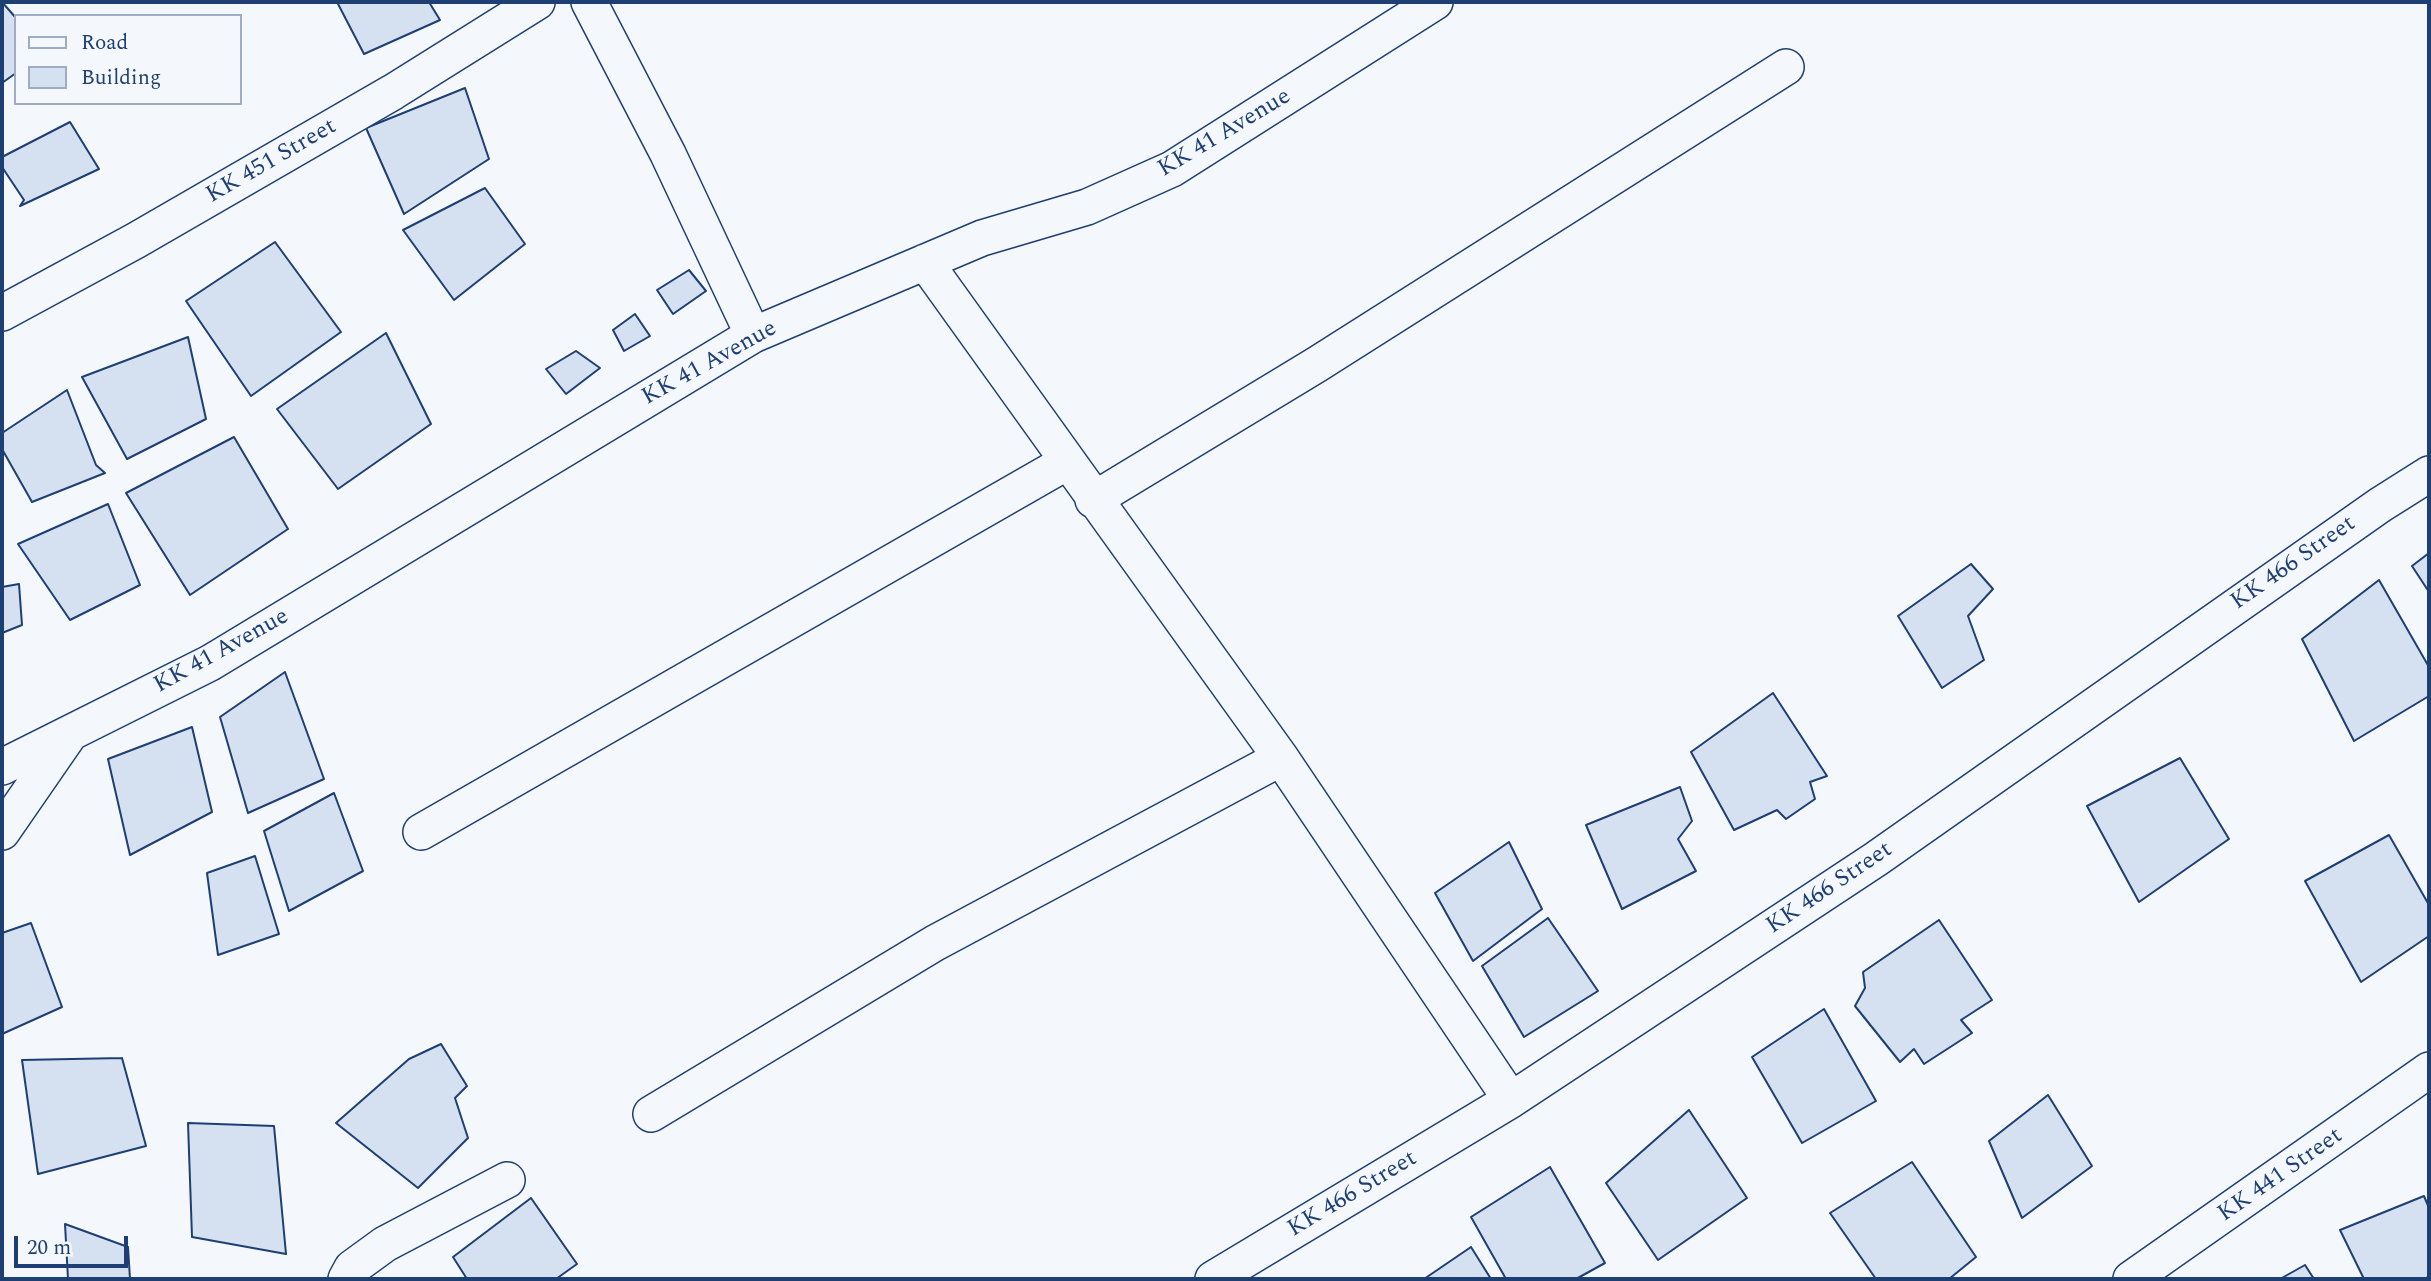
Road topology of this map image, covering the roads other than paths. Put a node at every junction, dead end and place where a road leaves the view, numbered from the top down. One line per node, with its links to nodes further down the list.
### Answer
1 (537, 2): 6 (street, KK 451 Street)
2 (589, 2): 7 (street)
3 (1436, 2): 5 (street, KK 41 Avenue)
4 (1786, 67): 10 (street)
5 (925, 262): 7 (street, KK 41 Avenue); 8 (street)
6 (2, 313)
7 (753, 335): 11 (street, KK 41 Avenue)
8 (1067, 462): 10 (street); 15 (street)
9 (2429, 474): 17 (street, KK 466 Street)
10 (1093, 500): 12 (street)
11 (73, 729): 13 (street, KK 41 Avenue); 14 (street)
12 (1281, 758): 17 (street); 18 (street)
13 (2, 767)
14 (2, 832)
15 (421, 832)
16 (2429, 1070): 22 (street, KK 441 Street)
17 (1511, 1100): 21 (street, KK 466 Street)
18 (650, 1114)
19 (507, 1180): 20 (street)
20 (345, 1279)
21 (1213, 1279)
22 (2131, 1279)

